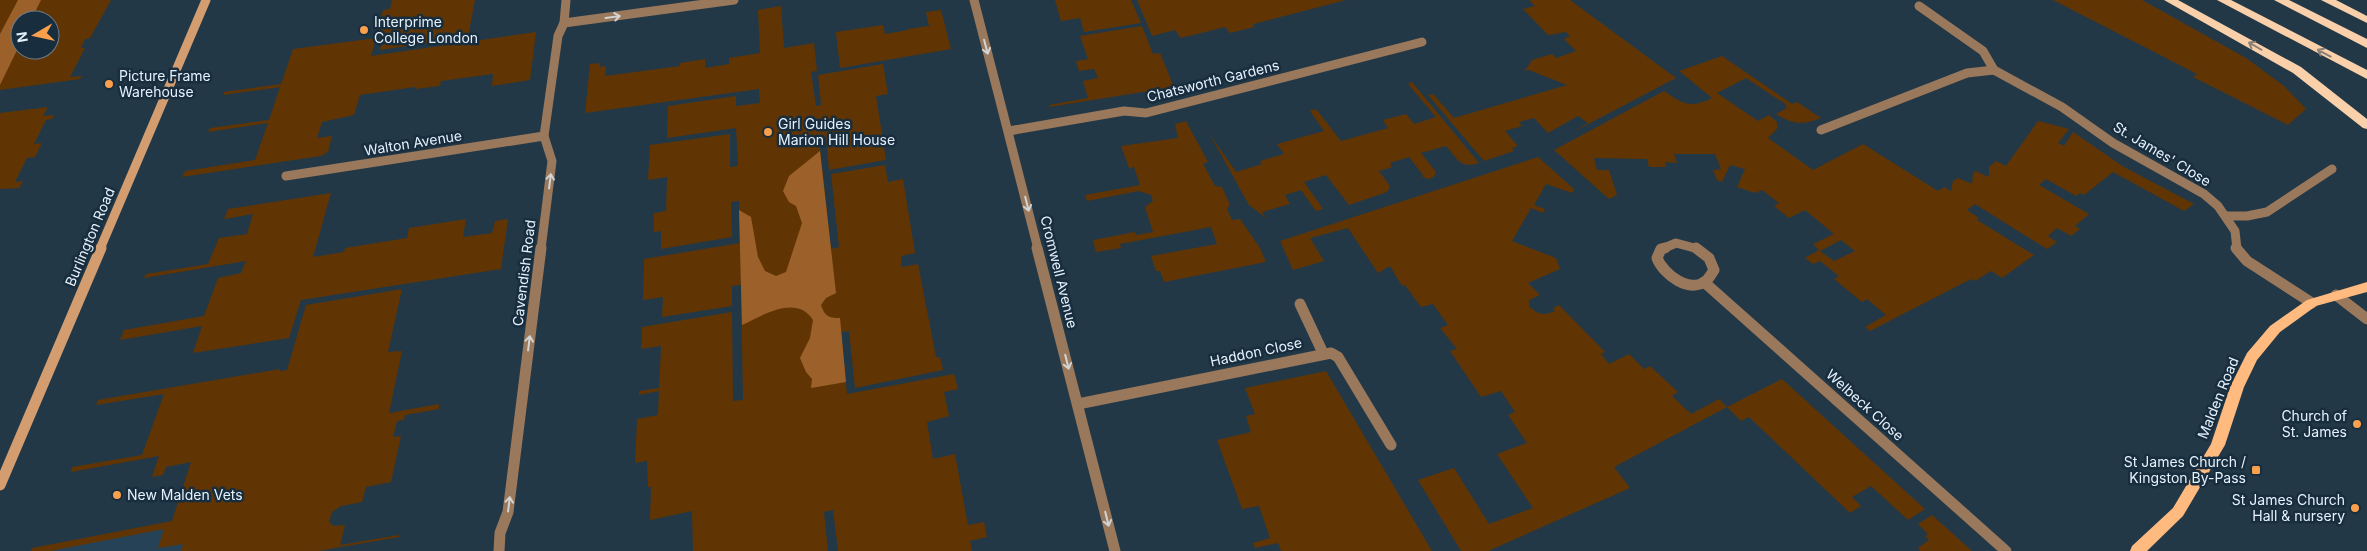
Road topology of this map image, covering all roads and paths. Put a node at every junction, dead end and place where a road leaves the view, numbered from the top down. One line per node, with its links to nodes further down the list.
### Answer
1 (206, 0): 32 (main road, Burlington Road)
2 (566, 0): 11 (street, Cavendish Road)
3 (734, 0): 11 (street, one-way to 3)
4 (974, 0): 18 (street, Cromwell Avenue, one-way to 18)
5 (2170, 0): 16 (highway, one-way to 5)
6 (2223, 0): 15 (highway, one-way to 6)
7 (2280, 0): 13 (highway)
8 (2327, 0): 10 (highway)
9 (1919, 6): 14 (street)
10 (2367, 20)
11 (564, 23): 19 (street, Cavendish Road)
12 (1422, 42): 18 (street, Chatsworth Gardens)
13 (2367, 44)
14 (1994, 70): 17 (street); 22 (street, St. James' Close)
15 (2367, 75)
16 (2367, 125)
17 (1821, 130)
18 (1009, 131): 30 (street, Cromwell Avenue, one-way to 30)
19 (544, 136): 21 (street, Walton Avenue); 33 (street, Cavendish Road, one-way to 19)
20 (2332, 169): 22 (street)
21 (286, 176)
22 (2226, 216): 26 (street, St. James' Close)
23 (1704, 282): 23 (street); 35 (street, Welbeck Close)
24 (2363, 291): 25 (main road, Malden Road)
25 (2336, 295): 26 (main road, Malden Road); 28 (street)
26 (2312, 303): 36 (main road, Malden Road)
27 (1300, 304): 29 (street)
28 (2367, 319)
29 (1323, 353): 30 (street, Haddon Close); 31 (street, Haddon Close)
30 (1078, 404): 34 (street, Cromwell Avenue, one-way to 34)
31 (1391, 445)
32 (0, 485)
33 (498, 551)
34 (1115, 551)
35 (2006, 551)
36 (2137, 551)

